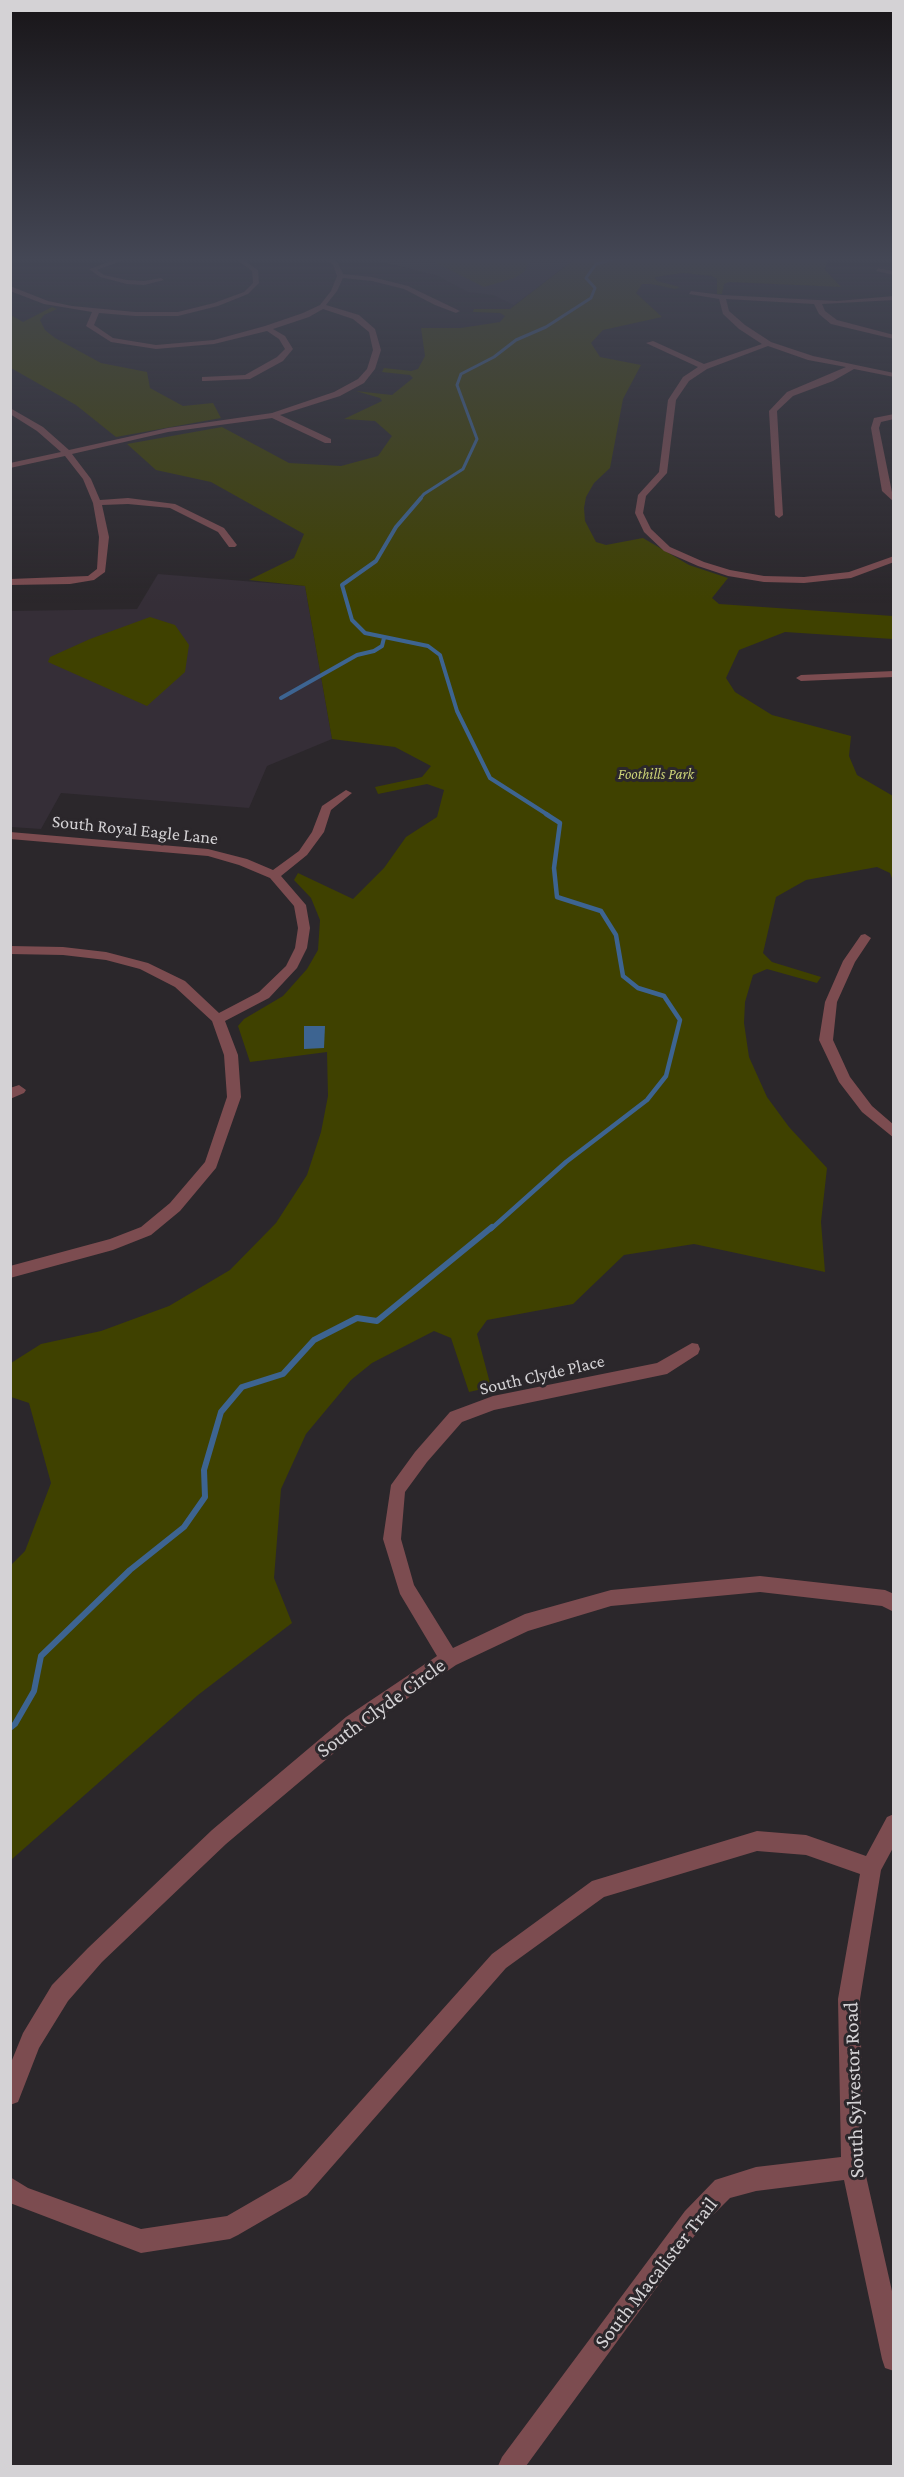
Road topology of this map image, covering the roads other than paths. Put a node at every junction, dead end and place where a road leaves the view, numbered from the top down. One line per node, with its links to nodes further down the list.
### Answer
1 (253, 374): 5 (street)
2 (367, 374): 7 (street)
3 (695, 374): 16 (street)
4 (840, 374): 14 (street)
5 (205, 379)
6 (10, 410): 10 (street)
7 (273, 415): 9 (street); 10 (street)
8 (894, 416): 12 (street)
9 (328, 441)
10 (67, 453): 11 (street); 13 (street)
11 (10, 466)
12 (894, 500)
13 (97, 503): 15 (street); 17 (street)
14 (779, 515)
15 (232, 545)
16 (894, 560)
17 (10, 582)
18 (894, 674): 19 (street)
19 (801, 678)
20 (346, 793): 22 (street)
21 (10, 835): 22 (street, South Royal Eagle Lane)
22 (274, 875): 25 (street, South Royal Eagle Lane)
23 (865, 938): 26 (street)
24 (10, 950): 25 (street)
25 (218, 1019): 27 (street)
26 (894, 1133)
27 (10, 1272)
28 (692, 1349): 30 (street, South Clyde Place)
29 (894, 1604): 30 (street, South Clyde Circle)
30 (449, 1659): 33 (street, South Clyde Circle)
31 (894, 1824): 32 (street, South Sylvestor Road)
32 (871, 1868): 34 (street, South Sylvestor Road); 35 (street)
33 (10, 2094)
34 (854, 2167): 36 (street, South Sylvestor Road); 37 (street, South Macalister Trail)
35 (10, 2188)
36 (894, 2360)
37 (511, 2466)

